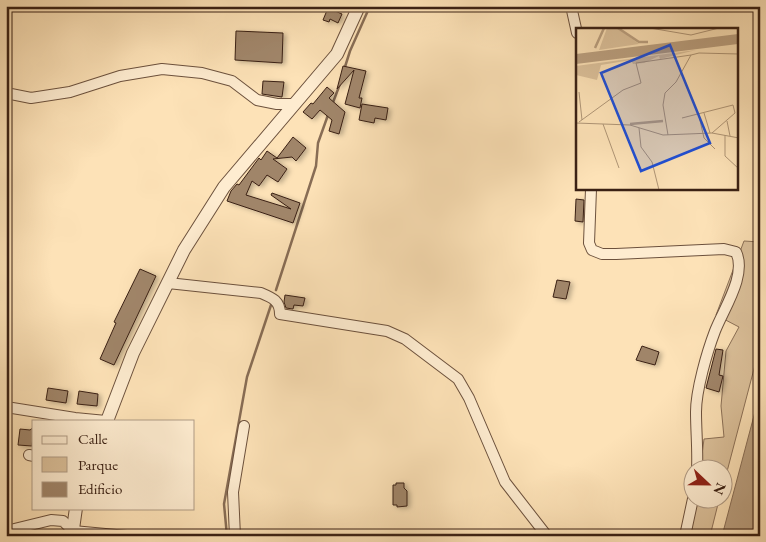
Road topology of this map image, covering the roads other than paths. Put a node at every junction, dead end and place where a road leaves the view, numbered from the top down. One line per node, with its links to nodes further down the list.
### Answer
1 (359, 6): 5 (street)
2 (571, 6): 3 (street)
3 (576, 28)
4 (6, 93): 5 (street)
5 (294, 104): 7 (street)
6 (591, 190): 12 (street)
7 (168, 284): 10 (street); 19 (street)
8 (6, 407): 9 (street)
9 (95, 420)
10 (106, 420)
11 (244, 426): 18 (street)
12 (697, 460)
13 (76, 510): 16 (street)
14 (691, 510): 20 (street)
15 (6, 531): 16 (street)
16 (72, 533): 17 (street)
17 (127, 536)
18 (235, 536)
19 (547, 536)
20 (685, 536)

